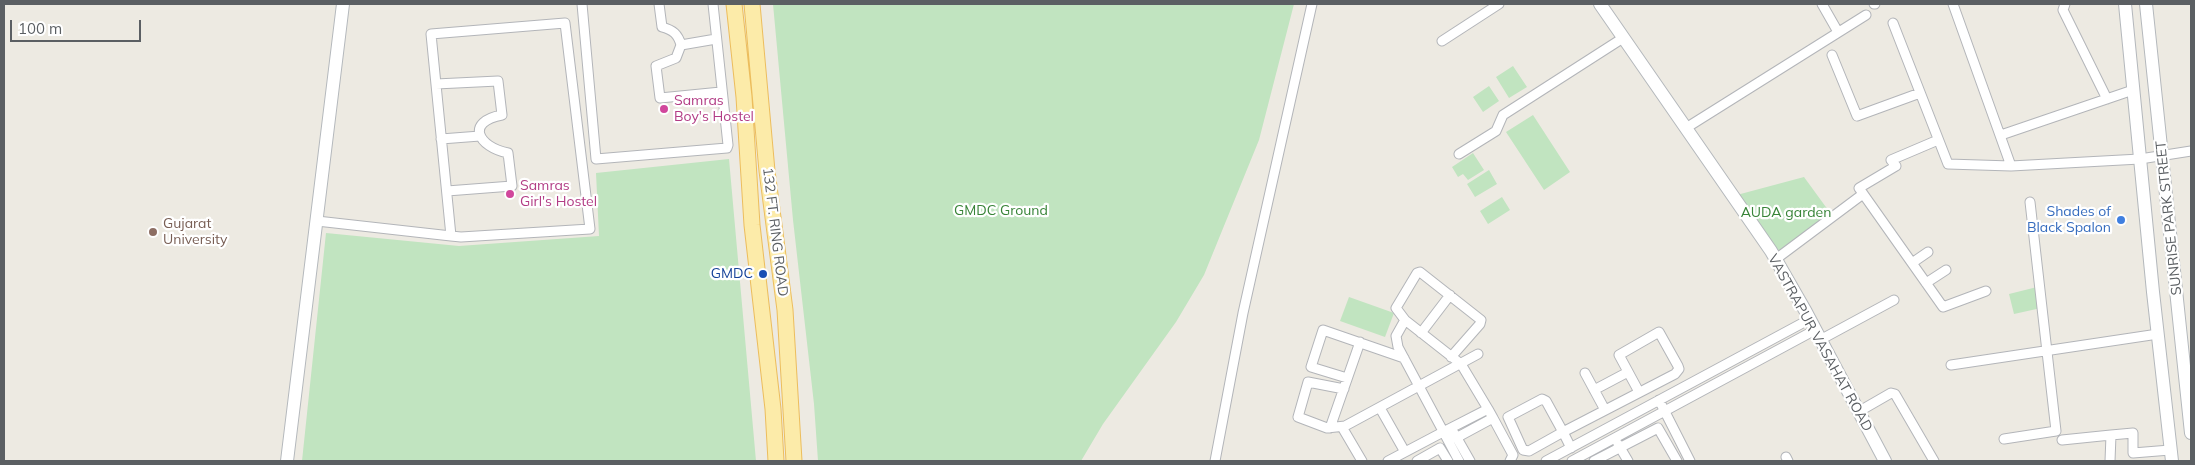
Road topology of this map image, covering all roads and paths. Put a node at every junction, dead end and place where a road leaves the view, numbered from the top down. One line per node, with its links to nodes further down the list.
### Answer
1 (343, 4): 41 (street)
2 (582, 4): 25 (street)
3 (659, 4): 21 (street)
4 (713, 4): 19 (street)
5 (734, 4): 94 (main road, 132 FT. RING ROAD)
6 (752, 4): 95 (main road, 132 FT. RING ROAD)
7 (1312, 4): 96 (street)
8 (1500, 4): 20 (street)
9 (1600, 4): 18 (street, VASTRAPUR VASAHAT ROAD)
10 (1822, 4): 17 (street)
11 (1953, 4): 29 (street)
12 (2065, 4): 27 (street)
13 (2125, 4): 24 (street)
14 (2146, 4): 35 (street, SUNRISE PARK STREET)
15 (1866, 15): 17 (street)
16 (1893, 23): 26 (street)
17 (1838, 32): 28 (street)
18 (1624, 38): 28 (street, VASTRAPUR VASAHAT ROAD); 34 (street)
19 (716, 39): 21 (street); 25 (street)
20 (1442, 42)
21 (682, 44): 25 (street)
22 (1832, 55): 26 (street)
23 (436, 84): 30 (street); 31 (street); 42 (street)
24 (2133, 90): 27 (street); 36 (street)
25 (721, 92)
26 (1920, 93): 32 (street)
27 (2107, 99): 29 (street)
28 (1686, 128): 44 (street, VASTRAPUR VASAHAT ROAD)
29 (2001, 135): 37 (street)
30 (480, 136): 31 (street); 38 (street)
31 (441, 139): 38 (street)
32 (1938, 140): 37 (street); 39 (street)
33 (2191, 151): 35 (street)
34 (1459, 154)
35 (2162, 154): 36 (street); 70 (street, SUNRISE PARK STREET)
36 (2140, 159): 37 (street); 54 (street)
37 (2011, 166)
38 (447, 191): 42 (street)
39 (1864, 194): 44 (street); 45 (street)
40 (2030, 202): 56 (street)
41 (317, 221): 42 (street); 93 (street)
42 (451, 236)
43 (1928, 252): 45 (street)
44 (1776, 259): 52 (street, VASTRAPUR VASAHAT ROAD)
45 (1912, 263): 47 (street)
46 (1946, 270): 47 (street)
47 (1926, 283): 48 (street)
48 (1986, 291)
49 (1450, 295): 51 (street); 53 (street); 58 (street)
50 (1894, 300): 52 (street)
51 (1405, 320): 53 (street); 59 (street)
52 (1815, 330): 69 (street); 74 (street); 75 (street, VASTRAPUR VASAHAT ROAD)
53 (1421, 333): 58 (street)
54 (2158, 334): 56 (street); 90 (street)
55 (1360, 342): 59 (street); 64 (street); 64 (street)
56 (2047, 350): 61 (street); 85 (street)
57 (1478, 354): 60 (street)
58 (1451, 357): 60 (street)
59 (1404, 358): 65 (street)
60 (1461, 364): 65 (street); 72 (street)
61 (1951, 365)
62 (1628, 372): 67 (street); 68 (street); 68 (street)
63 (1585, 373): 67 (street)
64 (1347, 378): 66 (street)
65 (1419, 387): 71 (street); 79 (street)
66 (1344, 389): 78 (street); 78 (street)
67 (1594, 390): 73 (street)
68 (1640, 392): 73 (street)
69 (1658, 400): 74 (street); 88 (street)
70 (2190, 404): 81 (street, SUNRISE PARK STREET)
71 (1380, 408): 77 (street); 89 (street)
72 (1488, 409): 76 (street); 79 (street)
73 (1605, 410): 80 (street)
74 (1665, 412): 84 (street); 108 (street)
75 (1858, 412): 109 (street, VASTRAPUR VASAHAT ROAD); 110 (street)
76 (1493, 418): 83 (street); 103 (street)
77 (1342, 427): 78 (street); 97 (street)
78 (1330, 428)
79 (1447, 430): 83 (street); 89 (street); 101 (street)
80 (1563, 432): 80 (street); 88 (street)
81 (2191, 433)
82 (2111, 435): 86 (street); 91 (street); 111 (street)
83 (1456, 438): 102 (street)
84 (1615, 438): 87 (street); 92 (street)
85 (2004, 439)
86 (2062, 440)
87 (1620, 447): 105 (street); 106 (street); 107 (street)
88 (1571, 448): 104 (street)
89 (1405, 452): 98 (street)
90 (2171, 455): 91 (street)
91 (2142, 457)
92 (1577, 460)
93 (287, 461)
94 (776, 461)
95 (794, 461)
96 (1215, 461)
97 (1362, 461)
98 (1388, 461)
99 (1417, 461): 100 (street)
100 (1448, 461)
101 (1459, 461)
102 (1470, 461)
103 (1510, 461)
104 (1546, 461)
105 (1594, 461)
106 (1628, 461)
107 (1677, 461)
108 (1690, 461)
109 (1885, 461)
110 (1934, 461)
111 (2110, 461)

